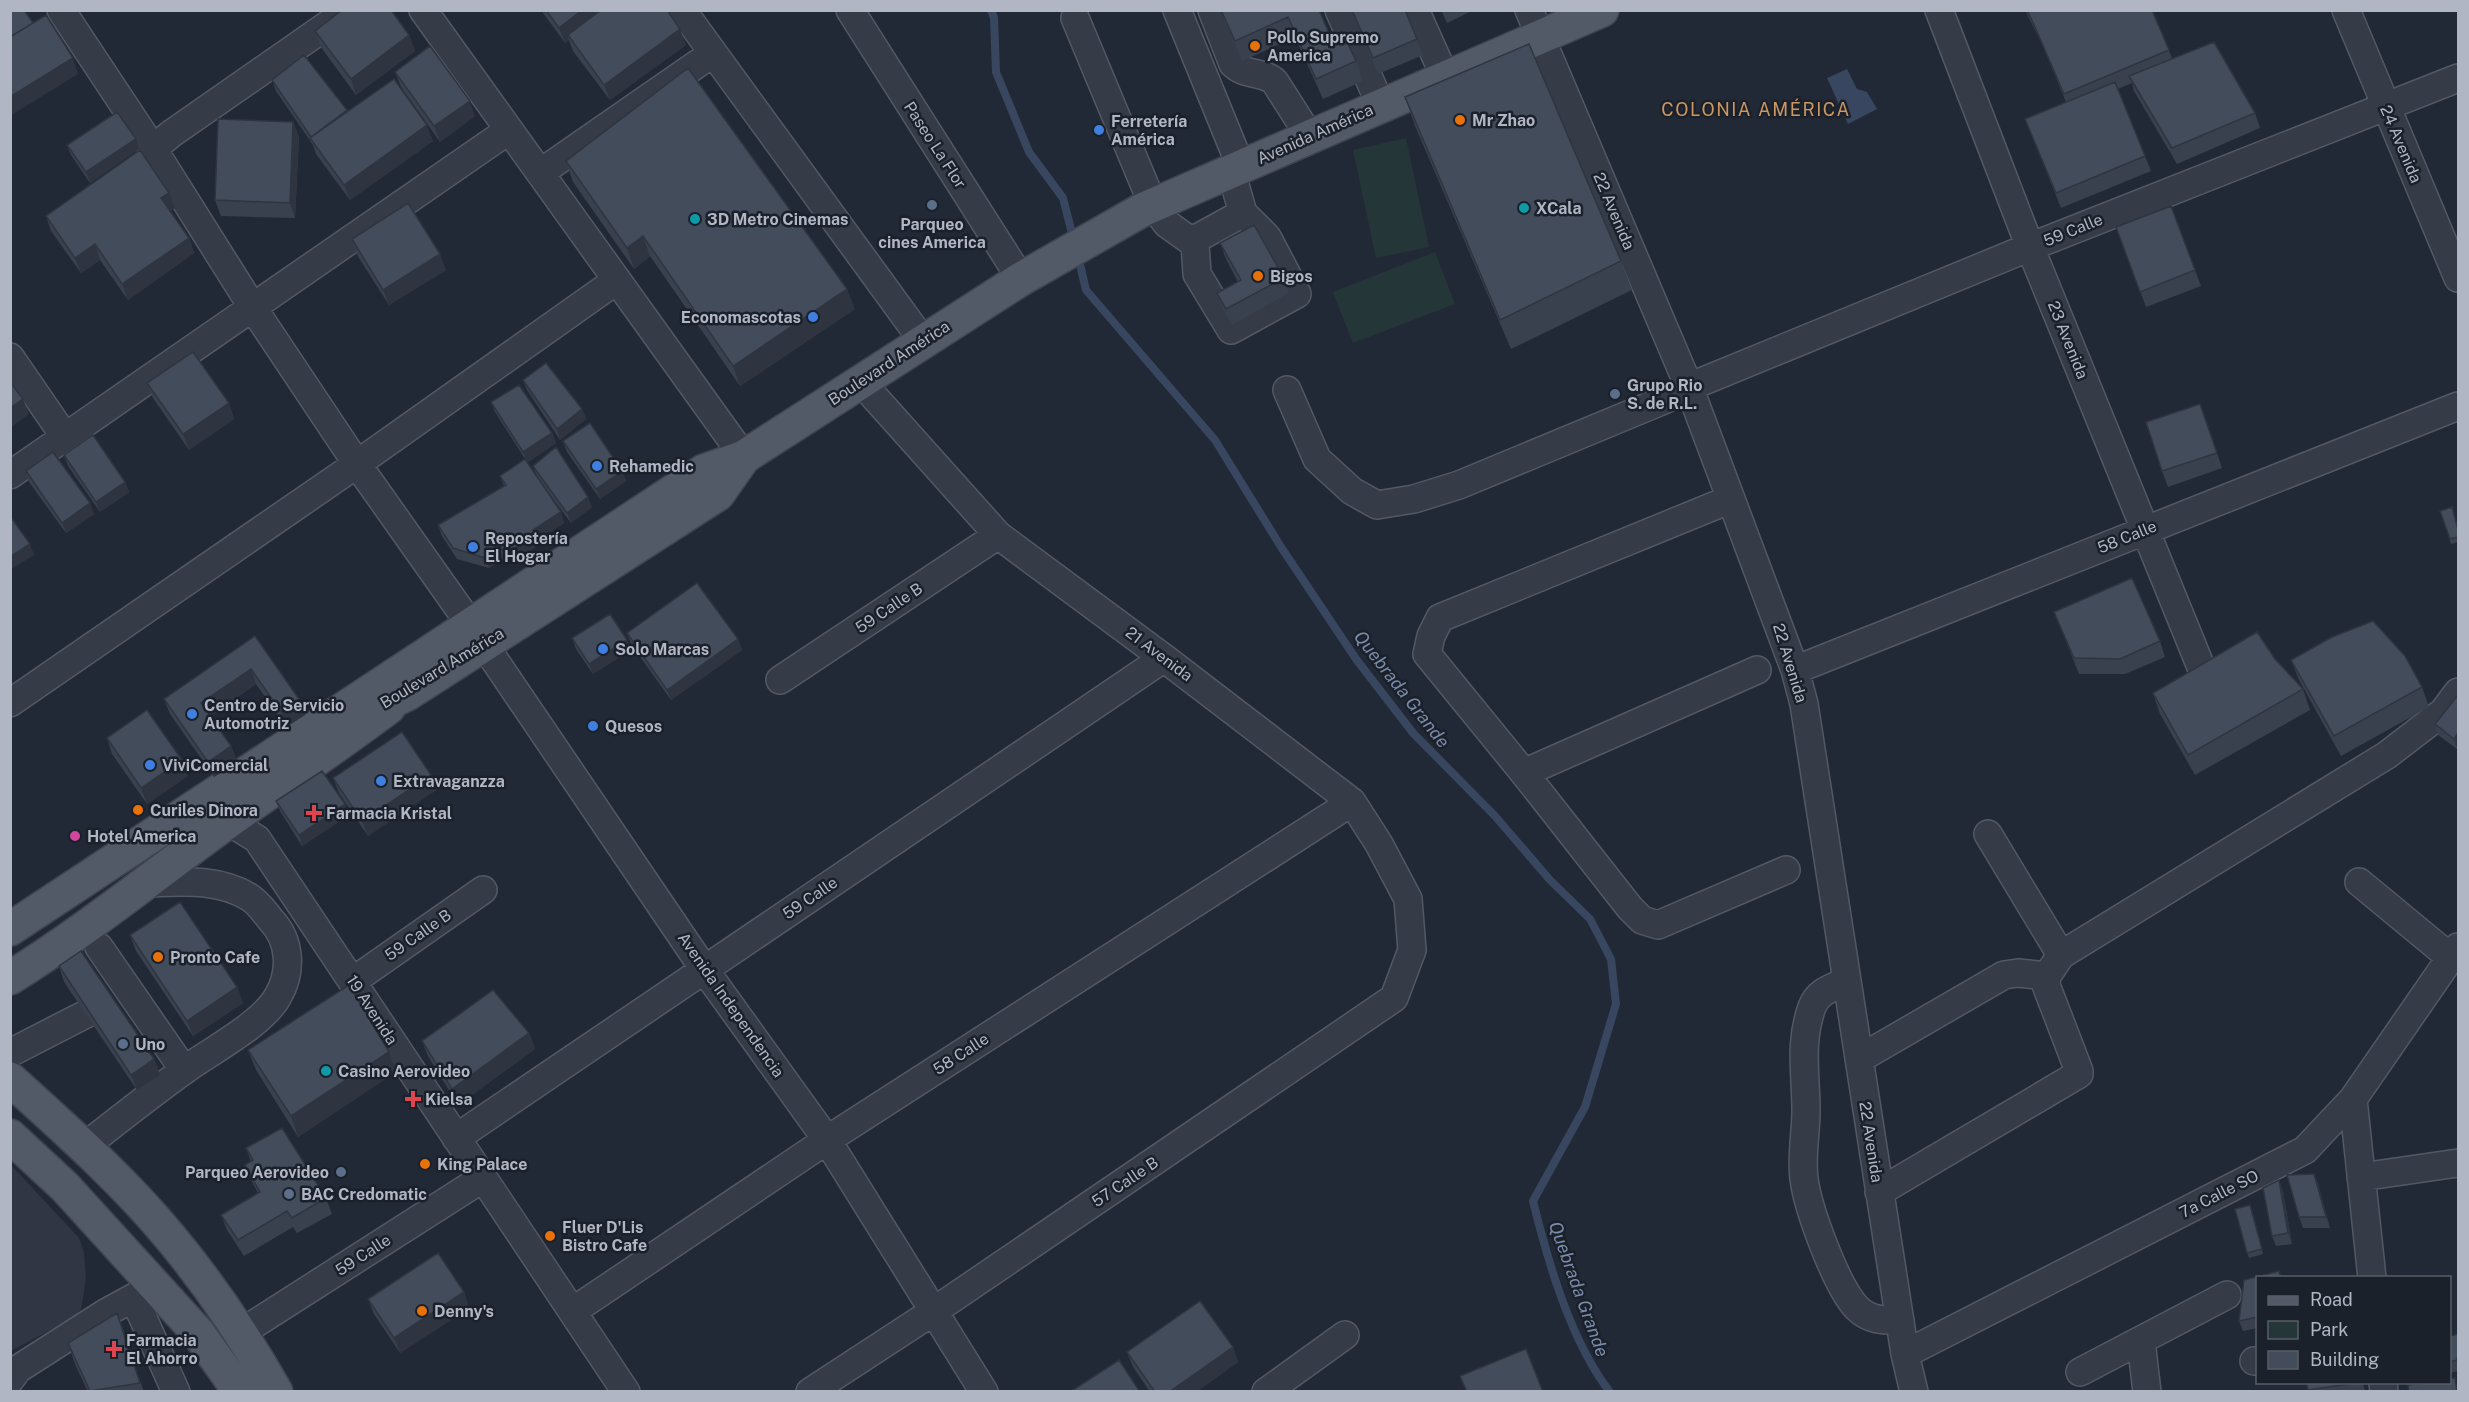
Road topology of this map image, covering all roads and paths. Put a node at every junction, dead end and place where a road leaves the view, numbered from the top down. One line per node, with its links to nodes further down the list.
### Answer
1 (61, 10): 22 (street, Avenida Independencia)
2 (350, 10): 22 (street)
3 (423, 10): 20 (street)
4 (682, 10): 15 (street)
5 (850, 10): 29 (street, Paseo La Flor)
6 (1177, 10): 23 (street)
7 (1212, 10): 21 (street)
8 (1339, 10): 18 (street)
9 (1415, 10): 16 (street)
10 (1602, 10): 14 (main road, Avenida América)
11 (1939, 10): 28 (street, 23 Avenida)
12 (2346, 10): 19 (street, 24 Avenida)
13 (1075, 18): 25 (street)
14 (1535, 23): 16 (main road, Avenida América); 36 (street, 22 Avenida)
15 (713, 53): 24 (street); 33 (street)
16 (1445, 77): 18 (main road, Avenida América)
17 (2458, 78): 19 (street, 59 Calle)
18 (1380, 106): 21 (main road, Avenida América)
19 (2385, 107): 28 (street, 59 Calle); 30 (street, 24 Avenida)
20 (509, 130): 24 (street); 32 (street)
21 (1310, 137): 23 (main road, Avenida América)
22 (153, 149): 32 (street, Avenida Independencia)
23 (1236, 169): 25 (main road, Avenida América); 26 (street)
24 (540, 173): 31 (street)
25 (1148, 207): 27 (street); 29 (main road, Avenida América)
26 (1243, 213): 27 (street); 27 (street)
27 (1192, 241)
28 (2030, 247): 36 (street, 59 Calle); 44 (street, 23 Avenida)
29 (1028, 274): 33 (main road, Boulevard América)
30 (2458, 278)
31 (617, 280): 40 (street); 41 (street)
32 (253, 308): 39 (street); 41 (street, Avenida Independencia)
33 (923, 341): 35 (main road, Boulevard América)
34 (10, 357): 39 (street)
35 (861, 382): 40 (main road, Boulevard América); 45 (street, 21 Avenida)
36 (1689, 387): 37 (street, 59 Calle); 43 (street, 22 Avenida)
37 (1287, 390)
38 (2458, 406): 44 (street, 58 Calle)
39 (65, 437): 42 (street)
40 (744, 457): 46 (main road, Boulevard América)
41 (357, 464): 46 (street, Avenida Independencia); 54 (street)
42 (10, 475)
43 (1731, 500): 50 (street, 22 Avenida); 55 (street)
44 (2144, 530): 48 (street, 23 Avenida); 50 (street, 58 Calle)
45 (998, 535): 47 (street, 21 Avenida); 51 (street, 59 Calle B)
46 (476, 634): 53 (main road, Boulevard América); 65 (main road, Boulevard América); 70 (street, Avenida Independencia)
47 (1164, 658): 57 (street, 21 Avenida); 70 (street, 59 Calle)
48 (2201, 667)
49 (1757, 670): 55 (street)
50 (1795, 670): 73 (street, 22 Avenida)
51 (780, 680)
52 (2458, 692): 69 (street)
53 (407, 694): 56 (main road); 65 (main road, Boulevard América)
54 (10, 703)
55 (1524, 773): 61 (street)
56 (264, 798): 58 (main road); 60 (street)
57 (1352, 802): 67 (street, 21 Avenida); 82 (street, 58 Calle)
58 (225, 824): 60 (street, 19 Avenida); 63 (main road)
59 (1988, 834): 69 (street)
60 (257, 839): 72 (street, 19 Avenida)
61 (1786, 870)
62 (2359, 882): 68 (street)
63 (147, 883): 71 (main road); 77 (street)
64 (483, 890): 72 (street, 59 Calle B)
65 (13, 928)
66 (99, 947): 77 (street)
67 (1412, 950): 92 (street, 57 Calle B)
68 (2455, 952): 79 (street, 7a Calle SO)
69 (2054, 966): 76 (street); 87 (street)
70 (704, 969): 81 (street, 59 Calle); 82 (street, Avenida Independencia)
71 (10, 978)
72 (353, 981): 81 (street, 19 Avenida)
73 (1847, 981): 76 (street, 22 Avenida); 93 (street)
74 (86, 1014): 75 (street)
75 (10, 1053)
76 (1859, 1059): 87 (street, 22 Avenida)
77 (184, 1071): 83 (street)
78 (10, 1078): 83 (main road)
79 (2353, 1099): 85 (street); 97 (street, 7a Calle SO)
80 (10, 1136): 89 (main road)
81 (456, 1138): 86 (street, 19 Avenida)
82 (827, 1140): 91 (street, 58 Calle); 92 (street, Avenida Independencia)
83 (84, 1147): 94 (main road)
84 (2458, 1163): 85 (street)
85 (2361, 1177): 88 (street)
86 (483, 1178): 91 (street, 19 Avenida); 94 (street, 59 Calle)
87 (1879, 1192): 93 (street, 22 Avenida)
88 (2372, 1276)
89 (145, 1292): 99 (street); 100 (street); 101 (main road)
90 (2228, 1295): 96 (street)
91 (573, 1311): 103 (street, 19 Avenida)
92 (934, 1311): 104 (street, 57 Calle B); 105 (street, Avenida Independencia)
93 (1900, 1320): 97 (street, 22 Avenida)
94 (242, 1332): 102 (main road)
95 (1345, 1335): 106 (street)
96 (2141, 1341): 98 (street); 108 (street)
97 (1905, 1354): 107 (street, 22 Avenida)
98 (2079, 1372)
99 (10, 1380)
100 (176, 1392)
101 (240, 1392)
102 (276, 1392)
103 (626, 1392)
104 (810, 1392)
105 (984, 1392)
106 (1266, 1392)
107 (1914, 1392)
108 (2147, 1392)

